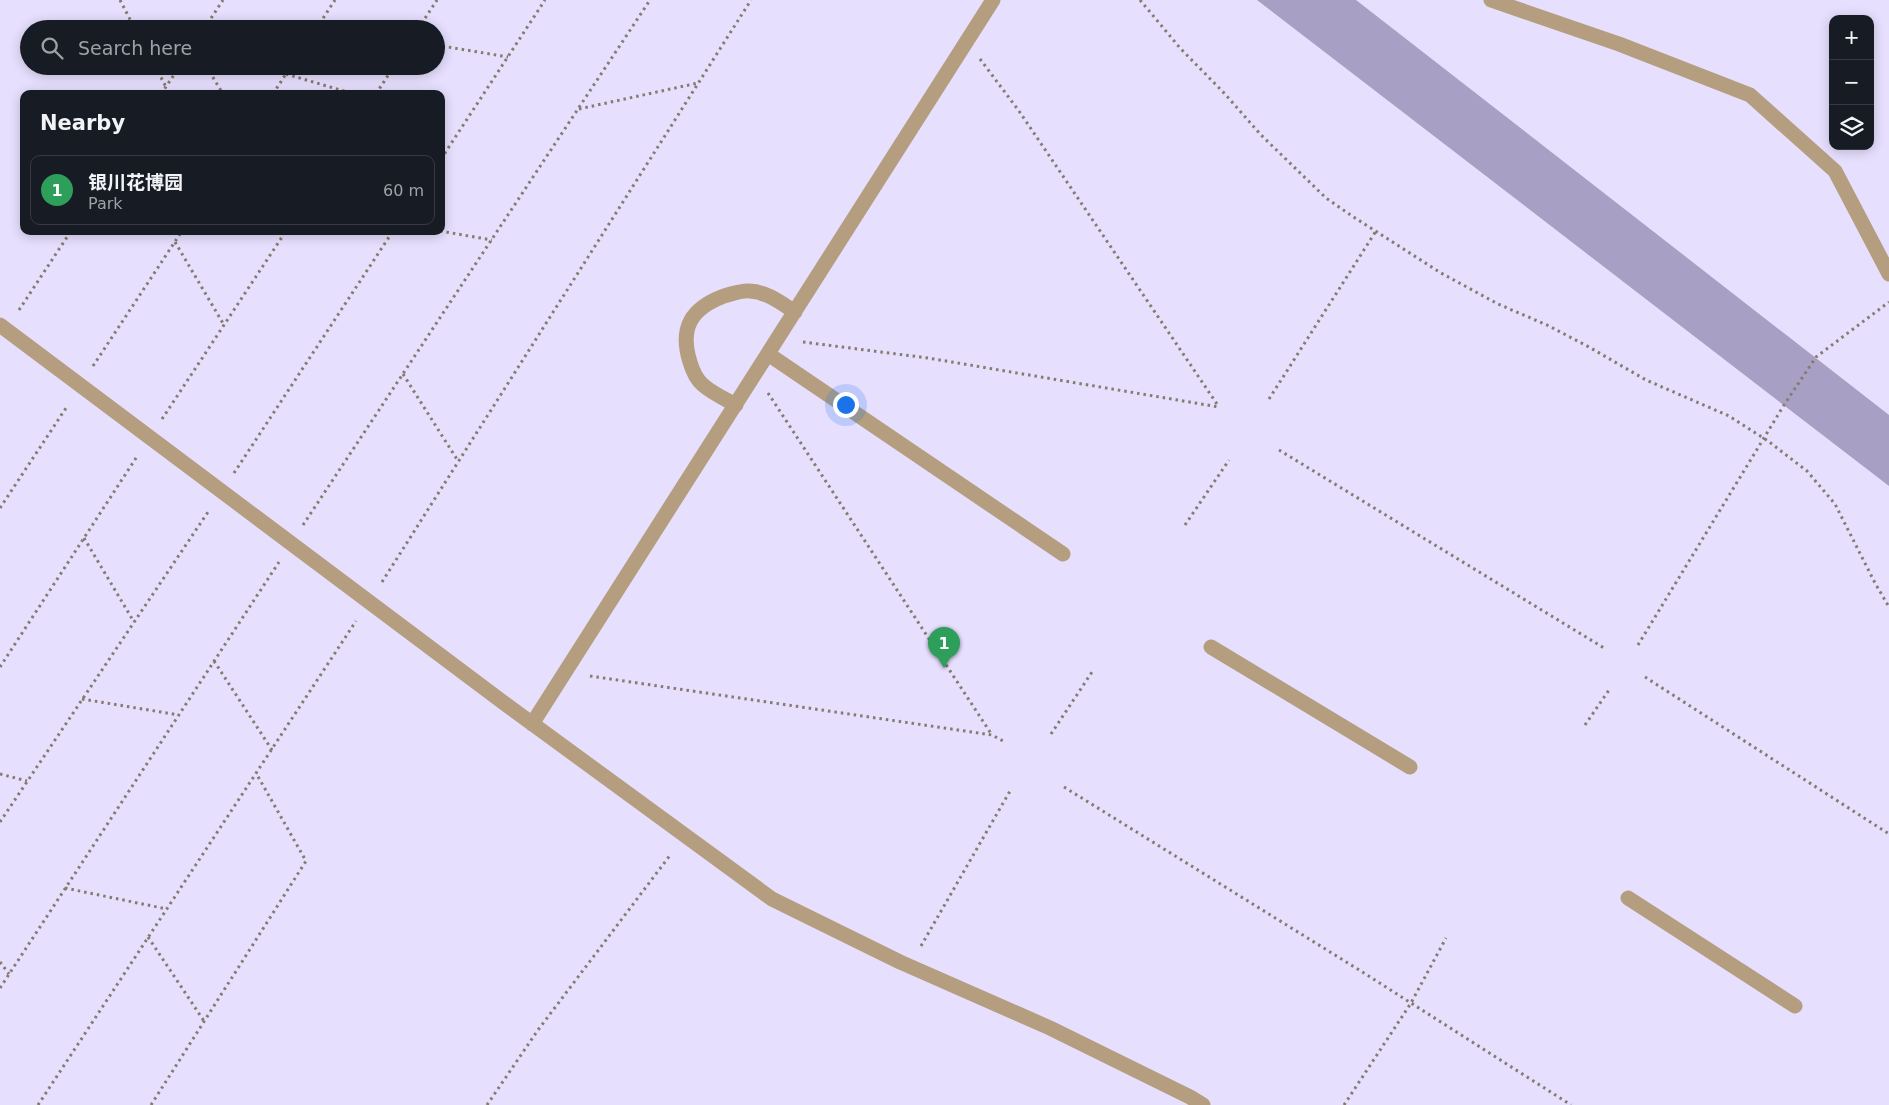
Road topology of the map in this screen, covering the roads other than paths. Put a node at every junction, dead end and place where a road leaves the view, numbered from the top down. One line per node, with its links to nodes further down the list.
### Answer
1 (993, 0): 4 (street)
2 (1492, 0): 3 (street)
3 (1889, 274)
4 (795, 312): 6 (street); 7 (street)
5 (3, 327): 10 (street)
6 (768, 354): 7 (street); 8 (street)
7 (736, 405): 10 (street)
8 (1063, 554)
9 (1211, 647): 11 (street)
10 (532, 724): 14 (street)
11 (1410, 768)
12 (1628, 898): 13 (street)
13 (1795, 1006)
14 (1203, 1105)

